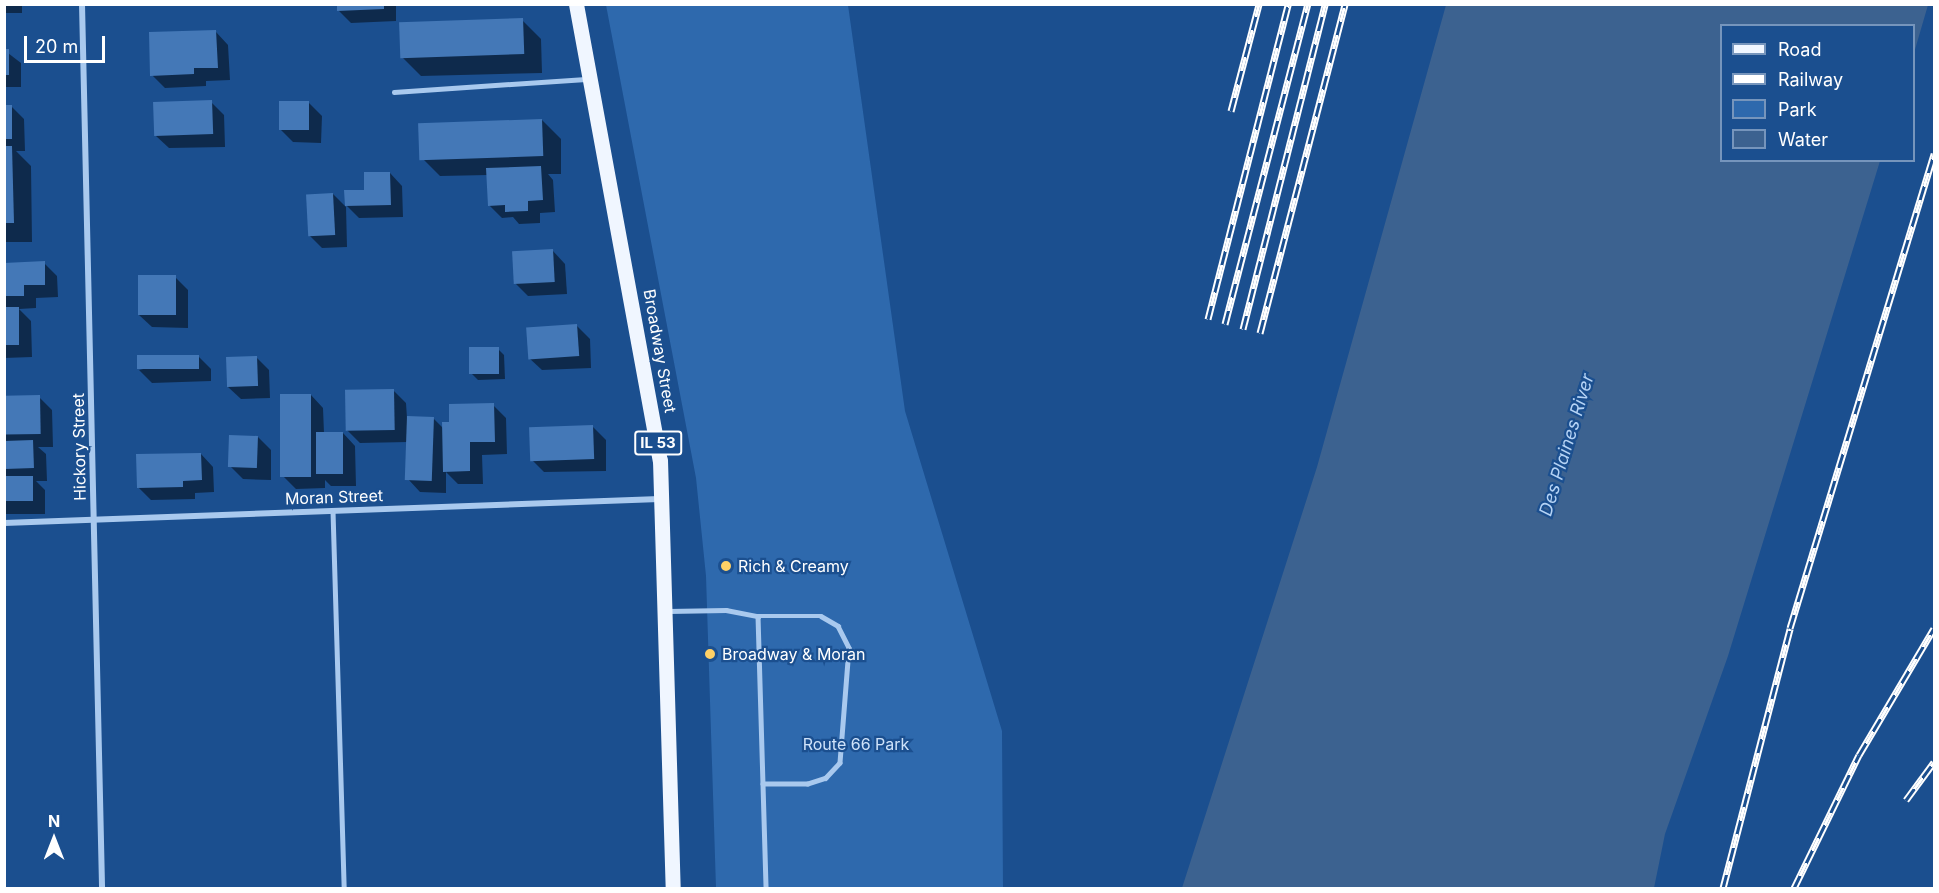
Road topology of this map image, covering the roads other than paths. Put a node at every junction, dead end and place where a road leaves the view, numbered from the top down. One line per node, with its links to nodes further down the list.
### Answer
1 (82, 4): 7 (street, Hickory Street)
2 (576, 4): 3 (main road, Broadway Street / IL 53)
3 (590, 79): 4 (lane); 5 (main road, Broadway Street / IL 53)
4 (394, 92)
5 (664, 499): 6 (street, Moran Street); 9 (main road, Broadway Street / IL 53)
6 (333, 511): 7 (street, Moran Street); 13 (lane)
7 (94, 519): 8 (street, Moran Street); 12 (street, Hickory Street)
8 (4, 523)
9 (668, 611): 10 (lane); 14 (main road, Broadway Street / IL 53)
10 (758, 616): 11 (lane); 11 (lane)
11 (763, 784): 15 (lane)
12 (102, 888)
13 (344, 888)
14 (673, 888)
15 (766, 888)

